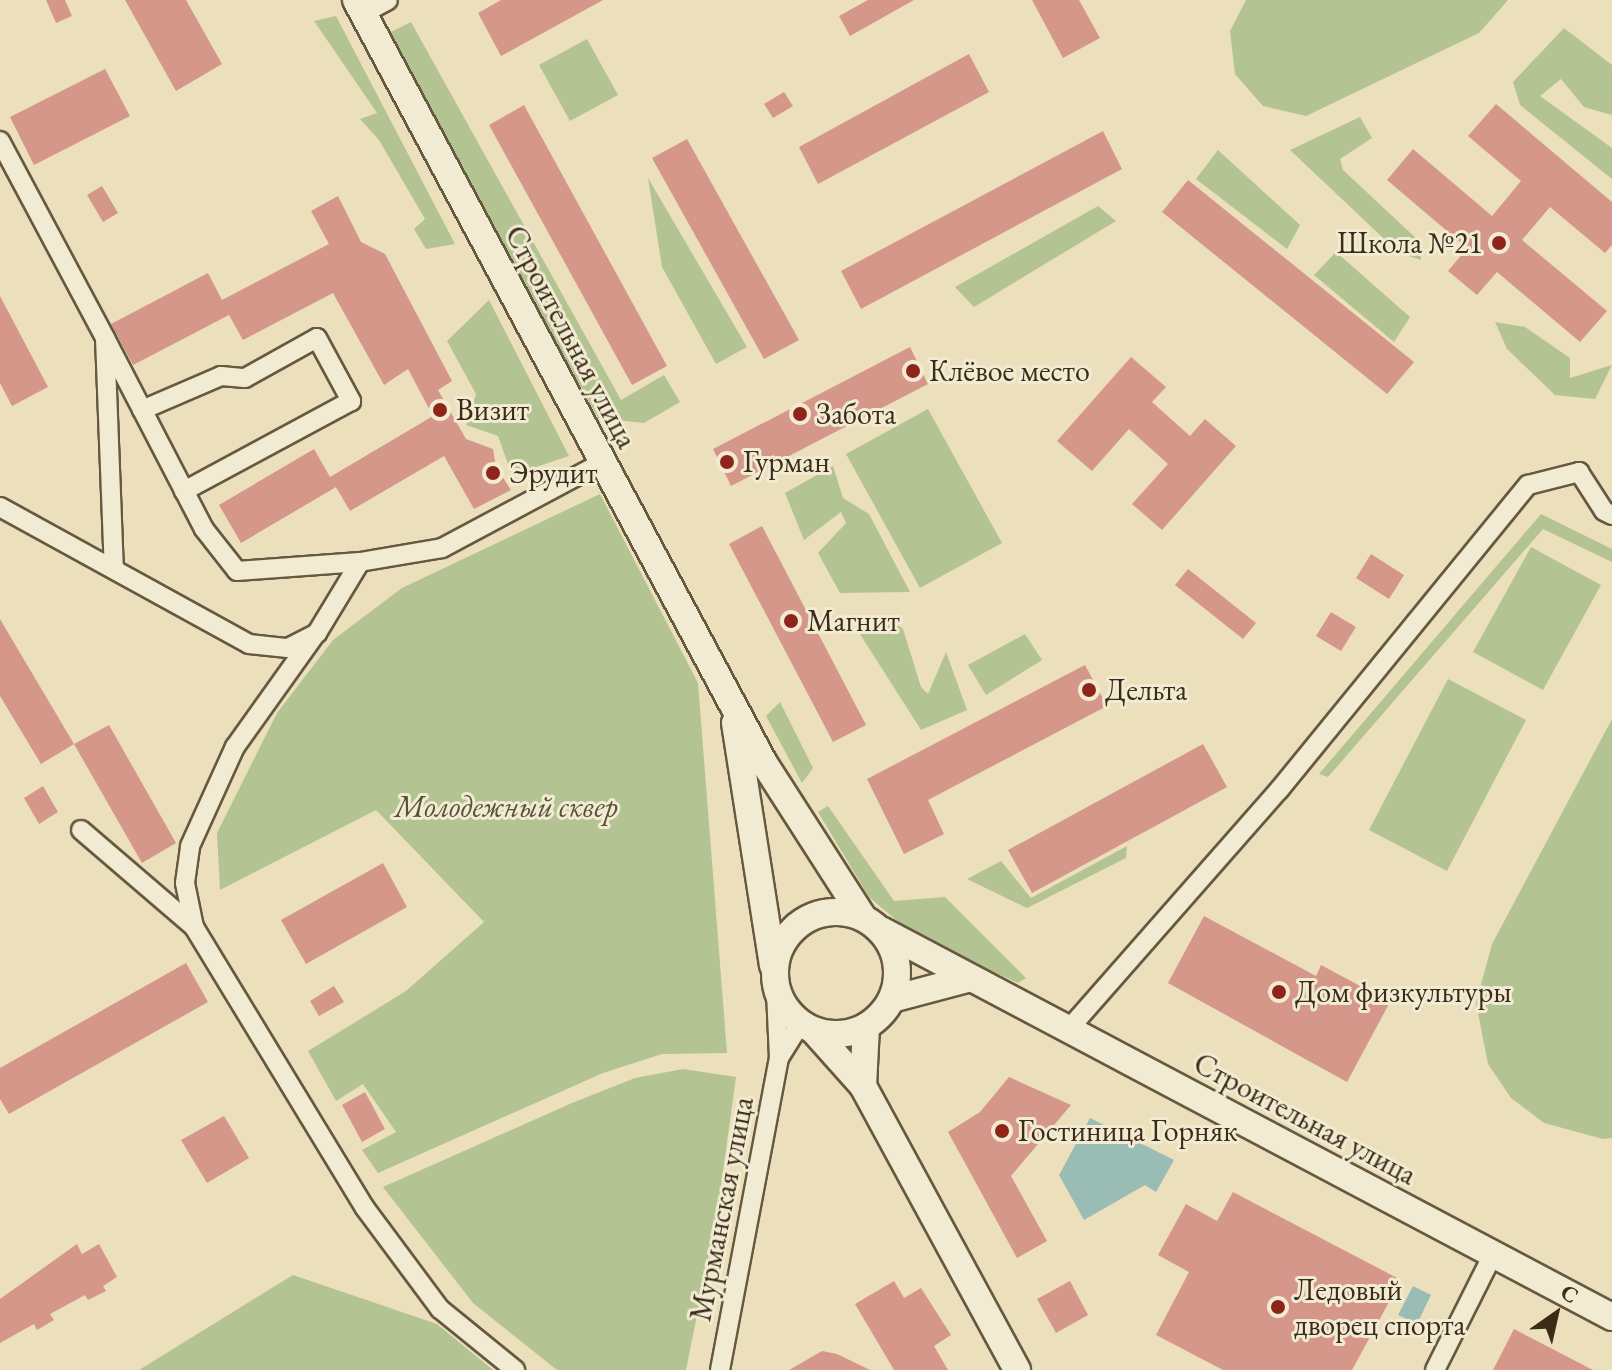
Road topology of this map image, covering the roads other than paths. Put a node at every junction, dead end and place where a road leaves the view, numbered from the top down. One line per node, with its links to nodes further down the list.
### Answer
1 (388, 0): 2 (street)
2 (360, 6): 6 (street, Строительная улица)
3 (0, 141): 4 (street)
4 (105, 338): 5 (street); 11 (street)
5 (142, 410): 7 (street); 7 (street)
6 (603, 462): 10 (street); 13 (street, Строительная улица)
7 (184, 491): 10 (street)
8 (0, 507): 11 (street)
9 (1612, 515): 22 (street)
10 (360, 562): 12 (street)
11 (114, 569): 12 (street)
12 (317, 633): 16 (street)
13 (732, 703): 15 (street, Строительная улица); 18 (street, Строительная улица)
14 (81, 830): 16 (street)
15 (872, 924): 17 (street, Строительная улица); 18 (street); 19 (street)
16 (194, 927): 27 (street)
17 (967, 979): 19 (street); 22 (street, Строительная улица)
18 (775, 982): 20 (street); 23 (street)
19 (892, 999): 21 (street)
20 (807, 1027): 21 (street); 23 (street); 24 (street)
21 (866, 1027): 24 (street)
22 (1068, 1030): 25 (street, Строительная улица)
23 (779, 1058): 28 (street, Мурманская улица)
24 (863, 1086): 29 (street)
25 (1493, 1254): 26 (street, Строительная улица); 30 (street)
26 (1612, 1317)
27 (515, 1370)
28 (720, 1370)
29 (1017, 1370)
30 (1435, 1370)

